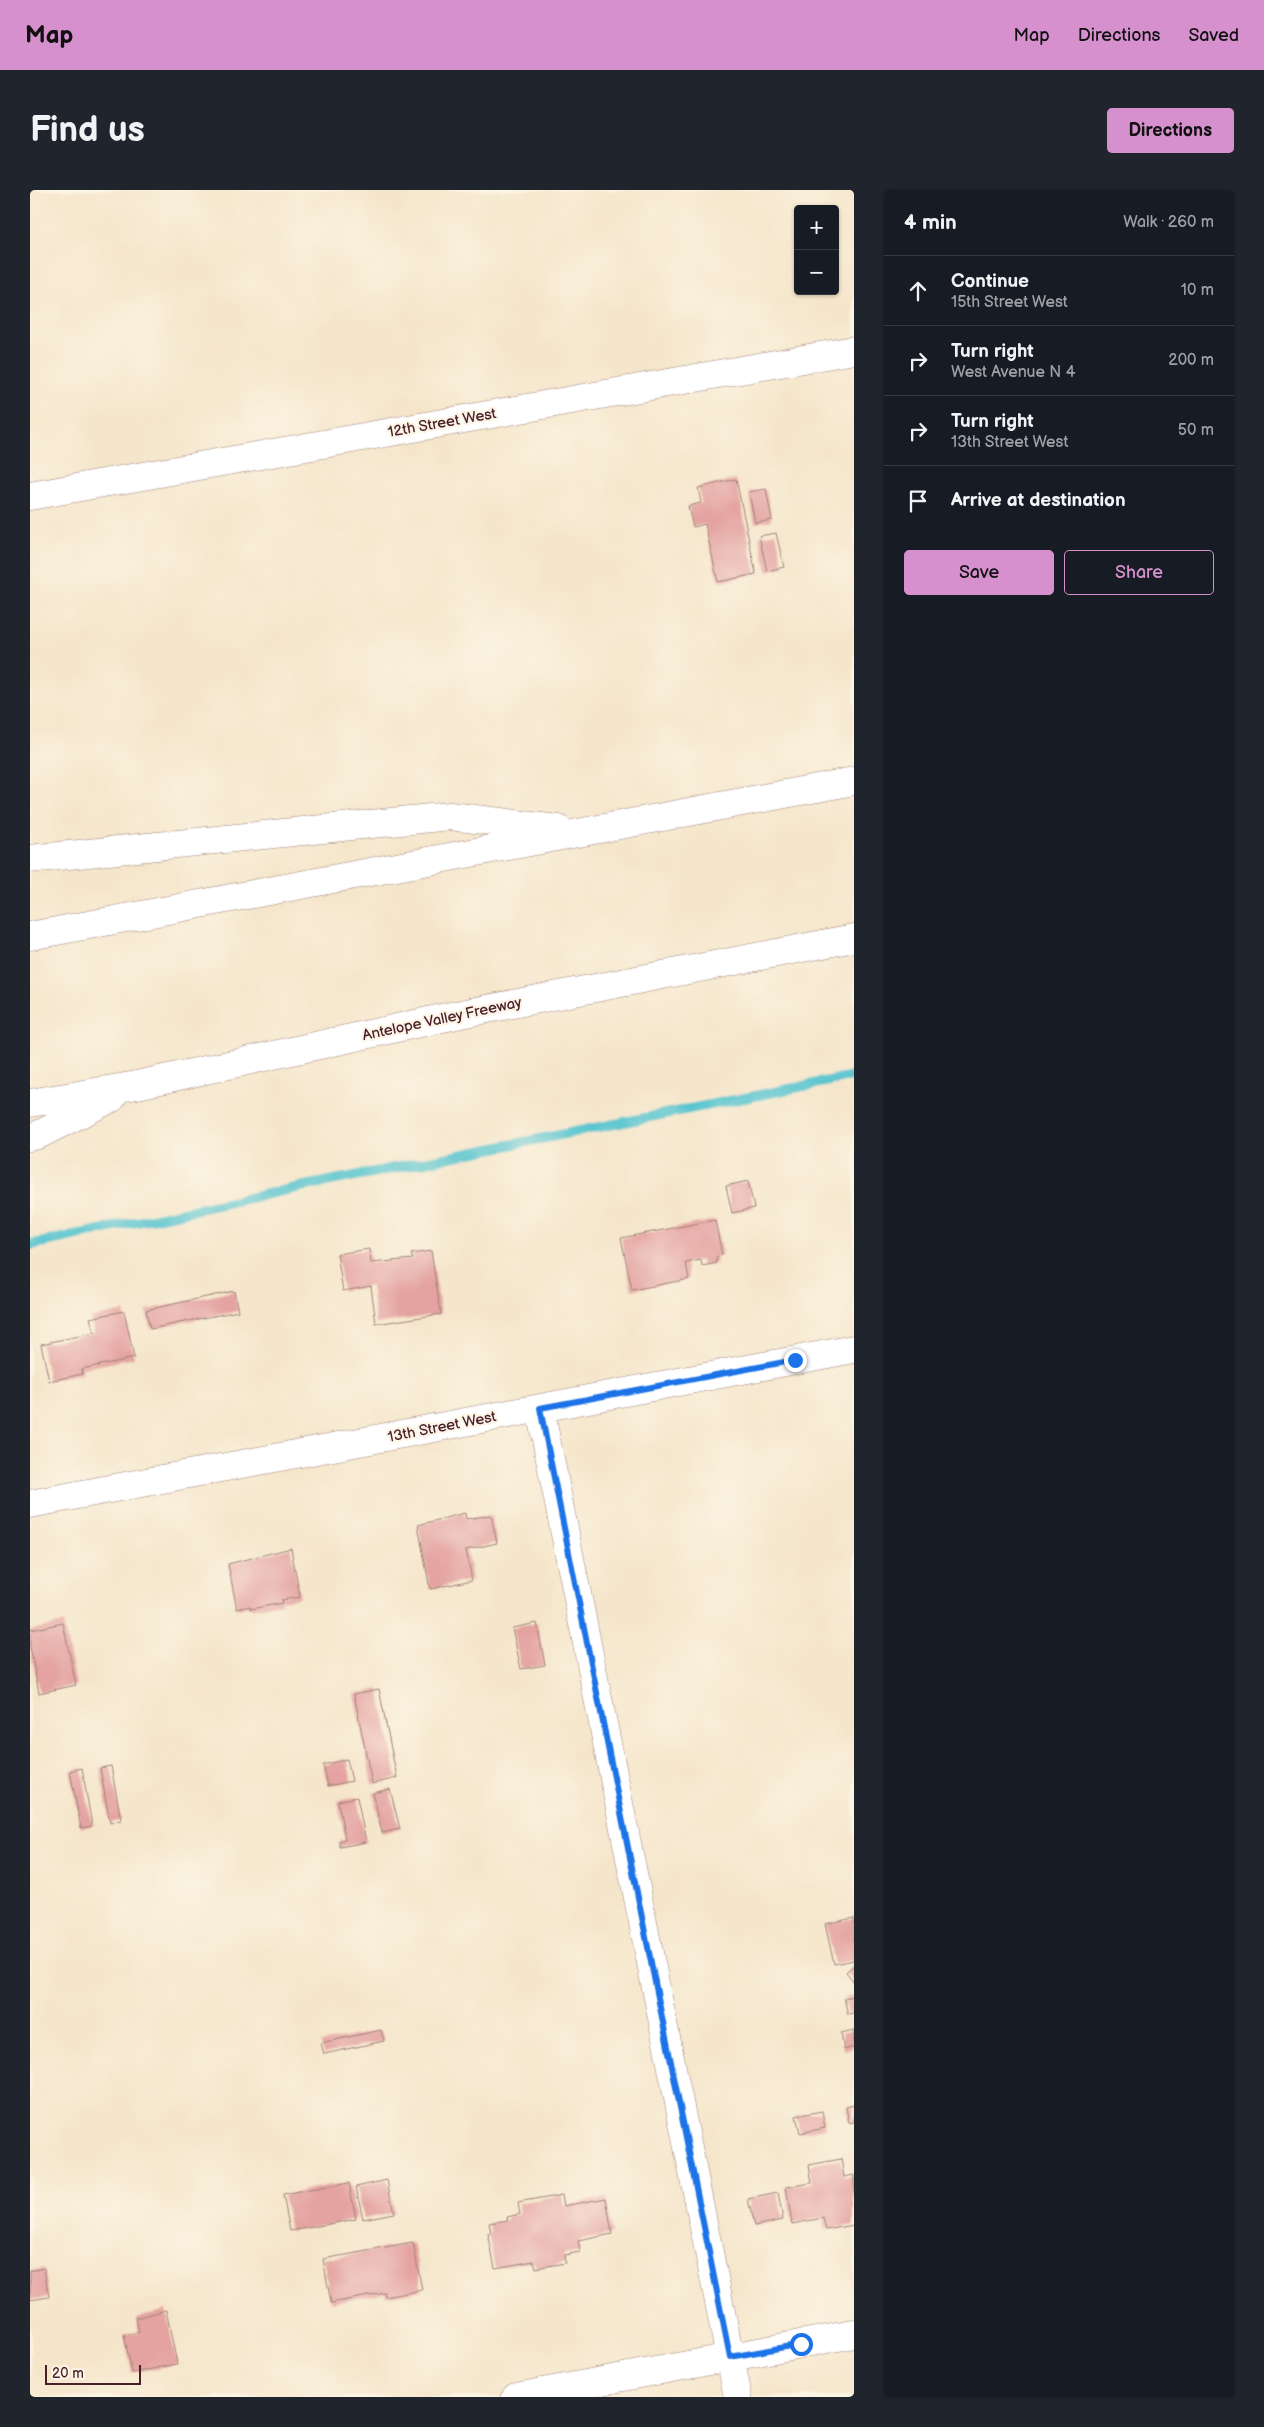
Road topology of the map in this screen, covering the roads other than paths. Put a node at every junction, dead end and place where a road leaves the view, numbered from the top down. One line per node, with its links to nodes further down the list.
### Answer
1 (854, 350): 2 (main road, 12th Street West)
2 (30, 496)
3 (854, 781): 4 (main road)
4 (586, 832): 5 (main road); 6 (main road)
5 (30, 859)
6 (30, 936)
7 (854, 938): 8 (main road, Antelope Valley Freeway)
8 (138, 1085): 9 (main road, Antelope Valley Freeway); 10 (main road)
9 (30, 1103)
10 (30, 1136)
11 (854, 1349): 12 (main road, 13th Street West)
12 (540, 1408): 13 (main road, 13th Street West); 15 (main road)
13 (30, 1504)
14 (854, 2334): 15 (main road)
15 (730, 2357): 16 (main road); 17 (main road)
16 (516, 2397)
17 (738, 2397)

